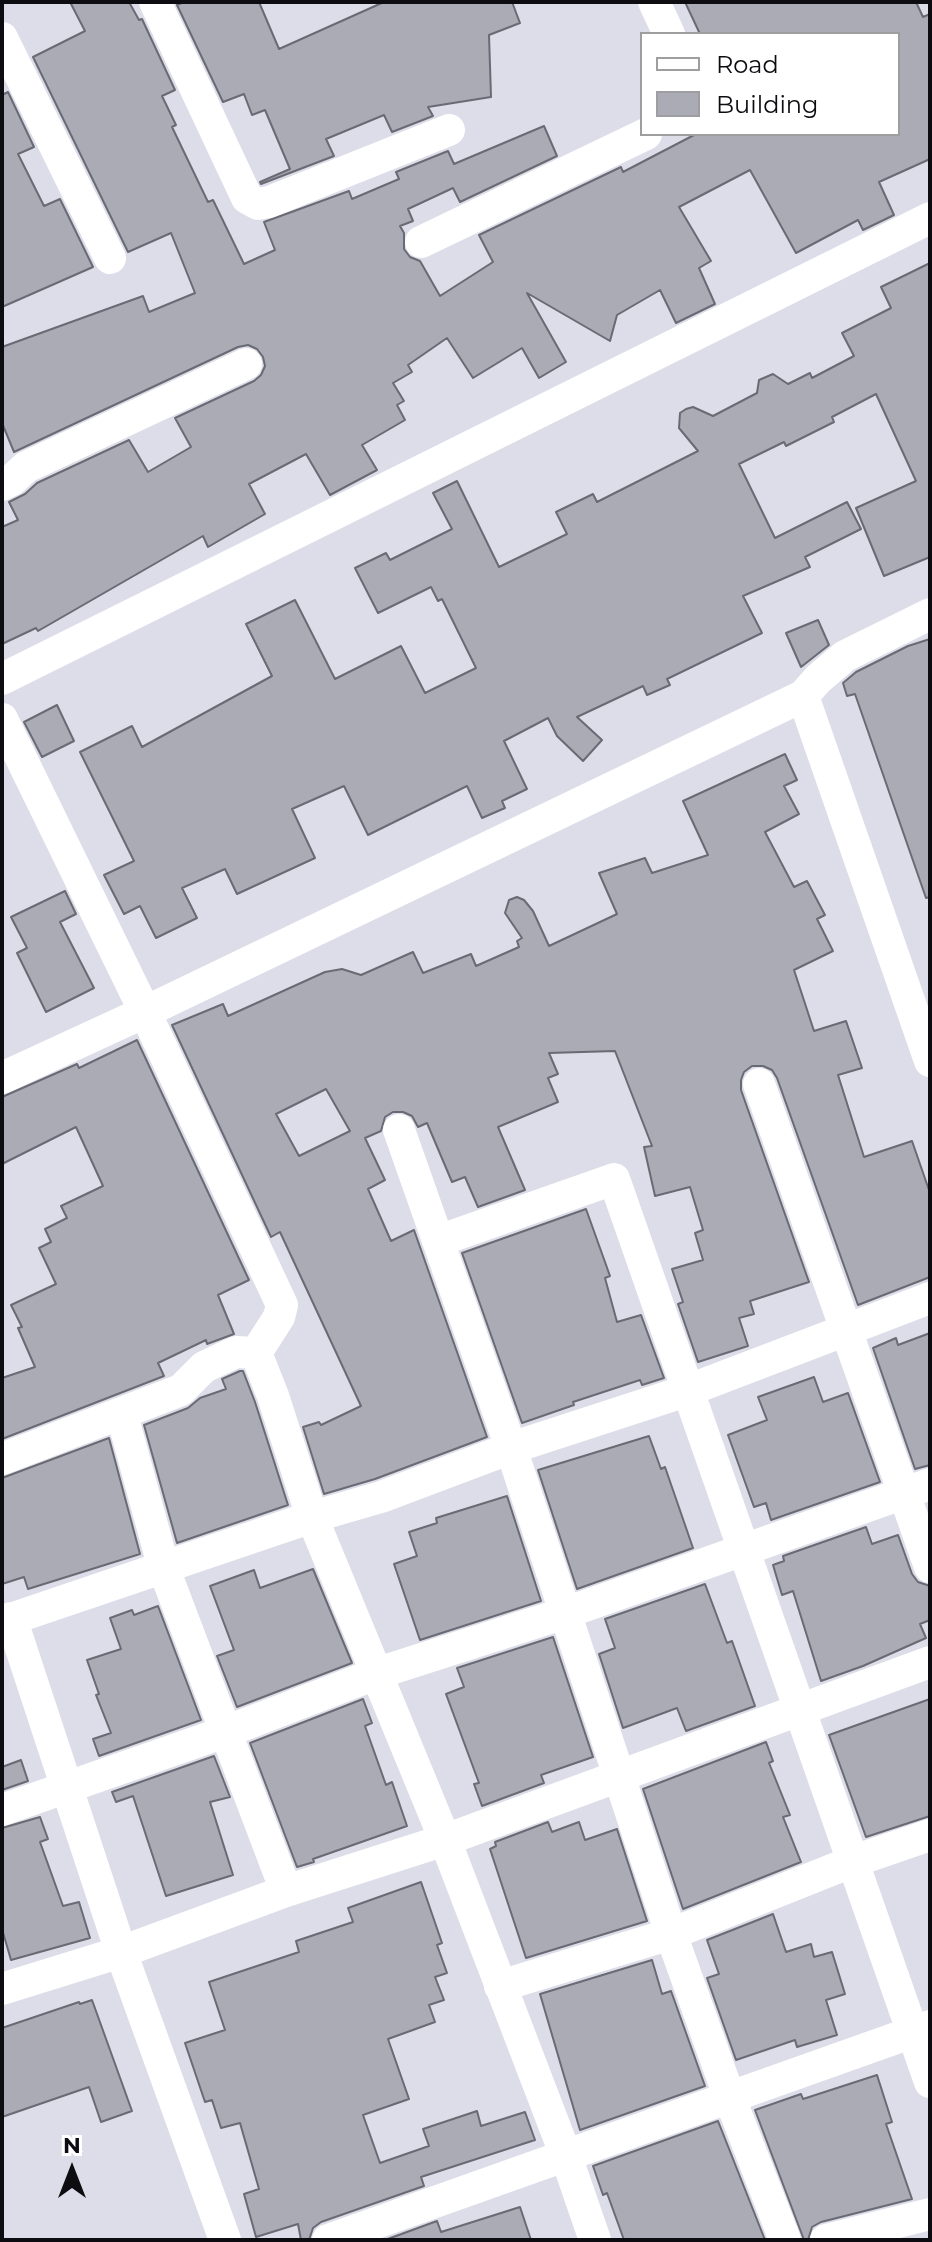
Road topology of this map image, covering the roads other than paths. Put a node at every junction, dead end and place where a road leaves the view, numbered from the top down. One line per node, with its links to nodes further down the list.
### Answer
1 (155, 2): 5 (street)
2 (654, 2): 3 (street)
3 (668, 32)
4 (2, 38): 9 (street)
5 (449, 130)
6 (642, 136): 8 (street)
7 (930, 218): 13 (street)
8 (421, 242)
9 (110, 258)
10 (246, 364): 11 (street)
11 (2, 485)
12 (930, 614): 14 (street)
13 (2, 679)
14 (803, 696): 16 (street); 17 (street)
15 (2, 719): 16 (street)
16 (145, 1012): 18 (street); 24 (street)
17 (930, 1061)
18 (2, 1078)
19 (759, 1084): 23 (street)
20 (399, 1130): 21 (street)
21 (438, 1241): 25 (street); 27 (street)
22 (930, 1298): 23 (street)
23 (844, 1329): 25 (street); 29 (street)
24 (256, 1353): 26 (street); 30 (street)
25 (689, 1390): 27 (street); 31 (street)
26 (122, 1415): 28 (street); 33 (street)
27 (511, 1448): 30 (street); 34 (street)
28 (2, 1459)
29 (917, 1488): 31 (street); 32 (street)
30 (312, 1517): 33 (street); 37 (street)
31 (745, 1550): 34 (street); 38 (street)
32 (930, 1567)
33 (164, 1569): 35 (street); 39 (street)
34 (565, 1613): 37 (street); 40 (street)
35 (6, 1620): 41 (street)
36 (930, 1662): 38 (street)
37 (378, 1673): 39 (street); 44 (street)
38 (798, 1711): 40 (street); 45 (street)
39 (225, 1732): 41 (street); 46 (street)
40 (619, 1777): 44 (street); 47 (street)
41 (66, 1788): 42 (street); 48 (street)
42 (2, 1810)
43 (930, 1835): 45 (street)
44 (445, 1840): 46 (street); 49 (street)
45 (854, 1861): 47 (street); 51 (street)
46 (286, 1891): 48 (street)
47 (671, 1934): 49 (street); 53 (street)
48 (121, 1952): 50 (street); 57 (street)
49 (500, 1986): 54 (street)
50 (2, 1989)
51 (922, 2028): 52 (street); 53 (street)
52 (930, 2082)
53 (729, 2096): 54 (street); 60 (street)
54 (566, 2156): 56 (street); 59 (street)
55 (930, 2214): 61 (street)
56 (400, 2228): 58 (street)
57 (225, 2240)
58 (328, 2240)
59 (595, 2240)
60 (785, 2240)
61 (826, 2240)

